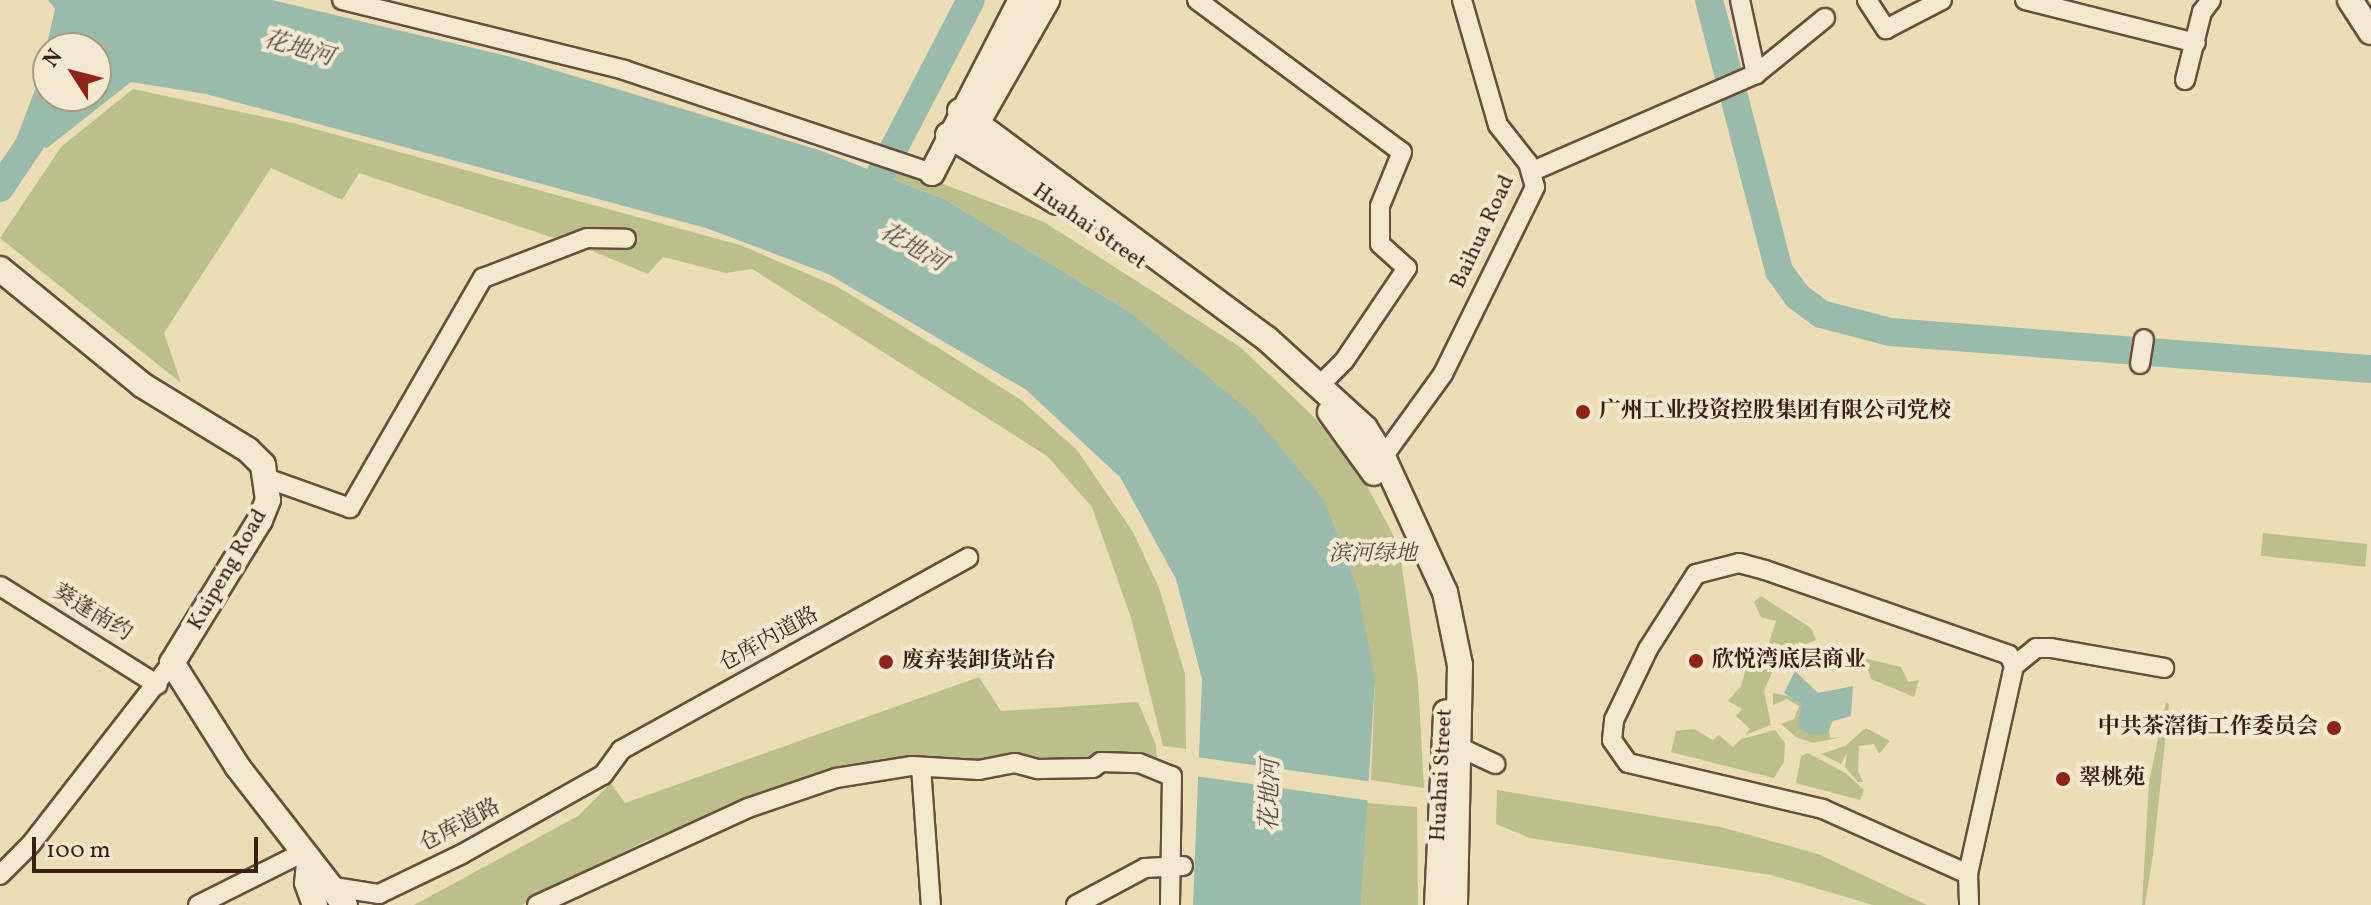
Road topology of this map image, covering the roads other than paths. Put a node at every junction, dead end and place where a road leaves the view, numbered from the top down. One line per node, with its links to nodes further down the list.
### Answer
1 (342, 0): 20 (street)
2 (1021, 0): 17 (street)
3 (1047, 0): 17 (street)
4 (1197, 0): 25 (street)
5 (1462, 0): 19 (street, Baihua Road)
6 (1740, 0): 15 (street)
7 (1867, 0): 8 (street)
8 (1942, 0)
9 (2025, 0): 14 (street)
10 (2211, 0): 14 (street)
11 (2350, 0): 13 (street)
12 (1825, 18): 15 (street)
13 (2371, 32)
14 (2196, 43): 16 (street)
15 (1751, 76): 19 (street)
16 (2185, 80)
17 (968, 117): 18 (street); 25 (street, Huahai Street)
18 (956, 140): 20 (street); 26 (street, Huahai Street)
19 (1533, 171): 26 (street, Baihua Road)
20 (932, 173)
21 (626, 239): 27 (street)
22 (0, 269): 27 (street, Kuipeng Road)
23 (2144, 339): 24 (street)
24 (2140, 364)
25 (1321, 384): 26 (street, Huahai Street)
26 (1378, 465): 34 (street, Huahai Street); 49 (street, Huahai Street)
27 (269, 479): 30 (street, Kuipeng Road)
28 (968, 558): 37 (street, 仓库内道路)
29 (0, 586): 33 (street, 葵蓬南约)
30 (172, 663): 33 (street); 38 (street)
31 (2014, 666): 32 (street); 40 (street); 40 (street)
32 (2164, 668)
33 (158, 685): 41 (street)
34 (1461, 748): 35 (street); 50 (street, Huahai Street)
35 (1496, 764)
36 (921, 767): 39 (street); 45 (street); 46 (street)
37 (603, 775): 42 (street, 仓库道路)
38 (306, 857): 42 (street); 43 (street); 44 (street)
39 (1177, 867): 47 (street); 48 (street)
40 (1968, 874): 51 (street)
41 (0, 875)
42 (339, 896)
43 (198, 905)
44 (315, 905)
45 (537, 905)
46 (931, 905)
47 (1076, 905)
48 (1170, 905)
49 (1437, 905)
50 (1455, 905)
51 (1969, 905)

